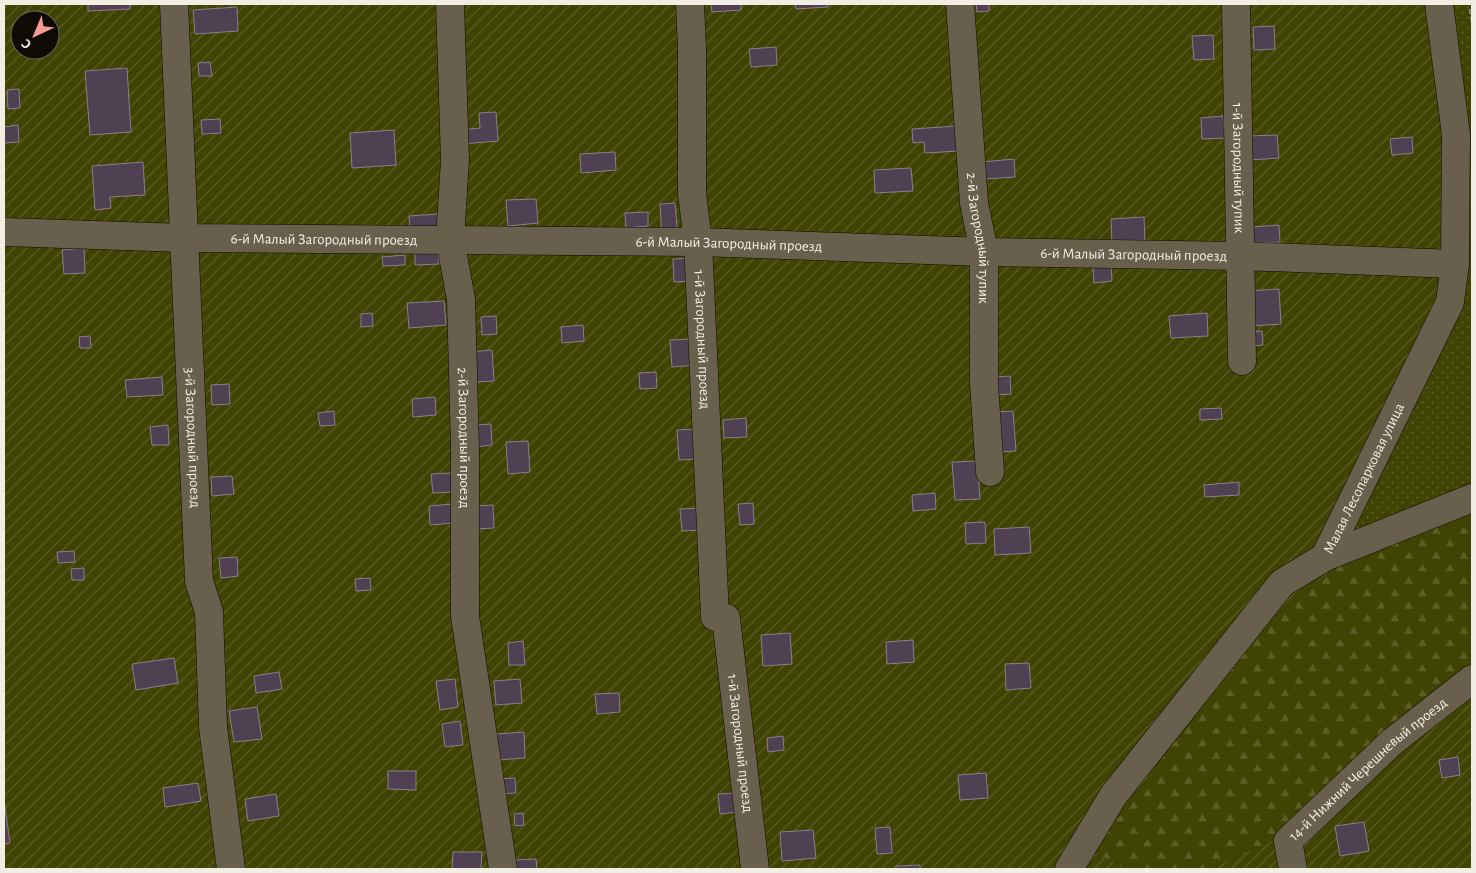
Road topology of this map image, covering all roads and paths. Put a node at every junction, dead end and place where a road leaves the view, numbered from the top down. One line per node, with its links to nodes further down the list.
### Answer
1 (174, 4): 10 (street, 3-й Загородный проезд)
2 (450, 4): 11 (street, 2-й Загородный проезд)
3 (690, 4): 12 (street, 1-й Загородный проезд)
4 (960, 4): 13 (street, 2-й Загородный тупик)
5 (1236, 4): 14 (street, 1-й Загородный тупик)
6 (1439, 4): 15 (street, Малая Лесопарковая улица)
7 (1468, 4): 8 (path)
8 (1472, 22)
9 (4, 232): 10 (street, 6-й Малый Загородный проезд)
10 (184, 238): 11 (street, 6-й Малый Загородный проезд); 21 (street, 3-й Загородный проезд)
11 (450, 240): 12 (street, 6-й Малый Загородный проезд); 22 (street, 2-й Загородный проезд)
12 (698, 242): 13 (street, 6-й Малый Загородный проезд); 23 (street, 1-й Загородный проезд)
13 (984, 252): 14 (street, 6-й Малый Загородный проезд); 17 (street, 2-й Загородный тупик)
14 (1240, 256): 15 (street, 6-й Малый Загородный проезд); 16 (street, 1-й Загородный тупик)
15 (1455, 264): 19 (street, Малая Лесопарковая улица)
16 (1242, 361)
17 (990, 472)
18 (1472, 498): 19 (street)
19 (1325, 557): 24 (street, Малая Лесопарковая улица)
20 (1472, 679): 25 (street, 14-й Нижний Черешневый проезд)
21 (232, 869)
22 (503, 869)
23 (755, 869)
24 (1069, 869)
25 (1293, 869)

